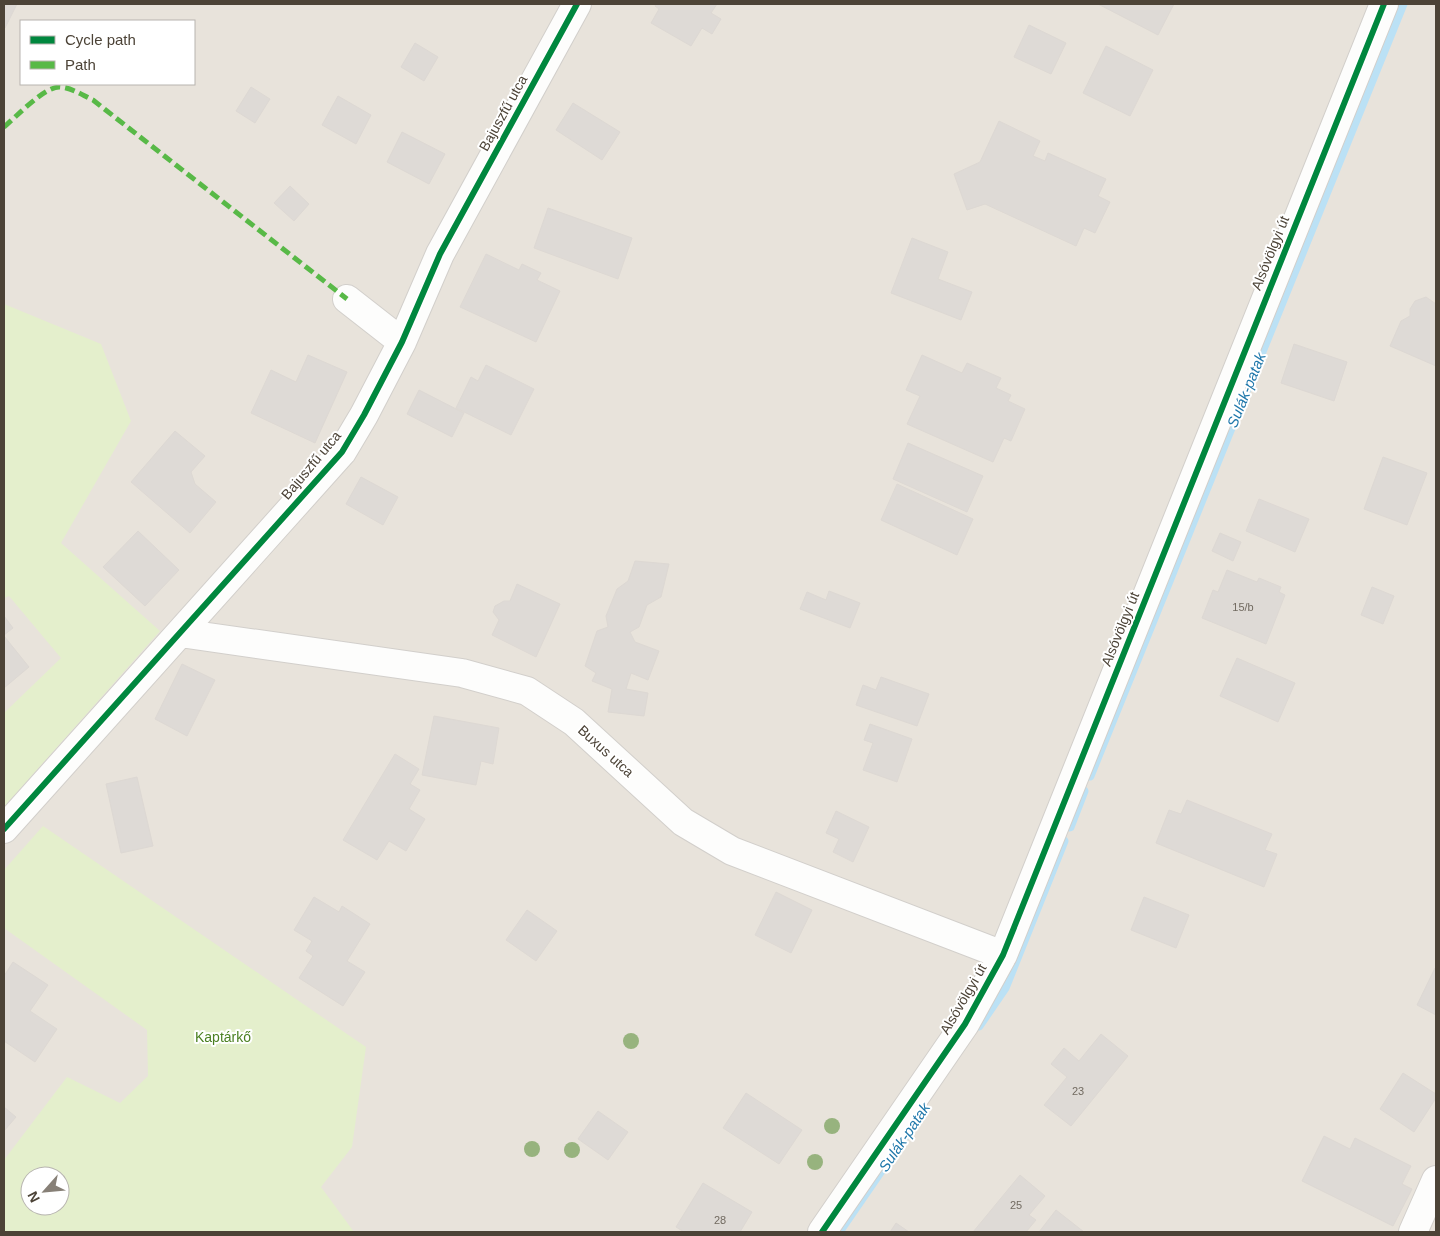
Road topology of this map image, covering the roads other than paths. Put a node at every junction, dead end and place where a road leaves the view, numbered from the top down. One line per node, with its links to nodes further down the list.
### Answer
1 (577, 4): 4 (street, Bajuszfű utca)
2 (1384, 4): 7 (street, Alsóvölgyi út)
3 (347, 299): 4 (street)
4 (402, 342): 5 (street, Bajuszfű utca)
5 (180, 632): 6 (street, Bajuszfű utca); 7 (street, Buxus utca)
6 (4, 829)
7 (1003, 955): 9 (street, Alsóvölgyi út)
8 (1436, 1180): 10 (street)
9 (822, 1232)
10 (1413, 1232)

